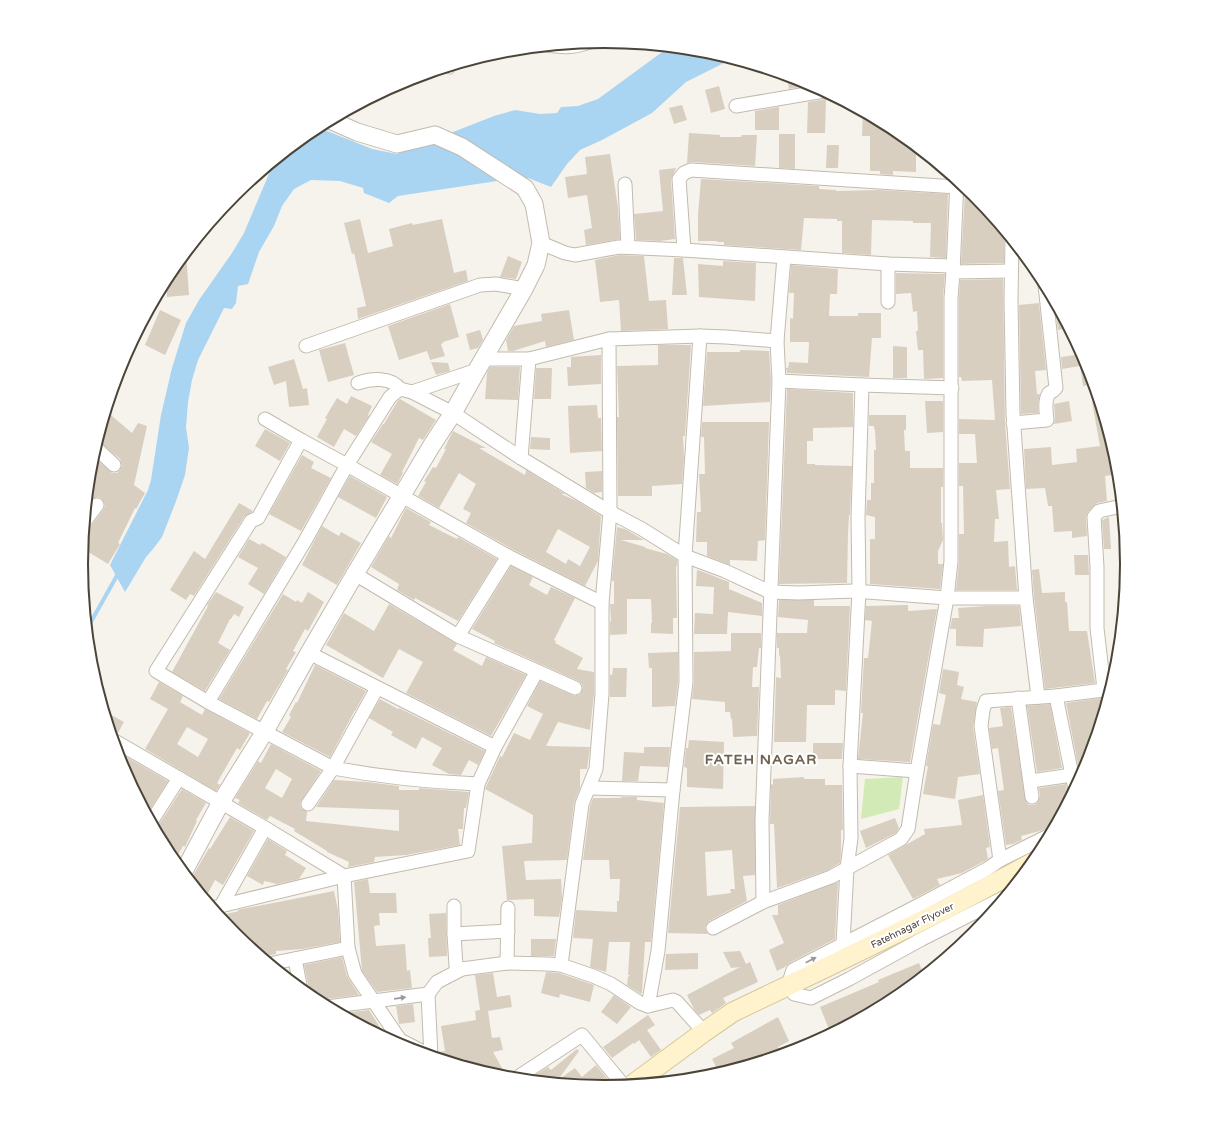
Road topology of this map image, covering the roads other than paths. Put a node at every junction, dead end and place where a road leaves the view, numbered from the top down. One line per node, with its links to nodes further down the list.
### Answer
1 (582, 49): 2 (lane)
2 (560, 50)
3 (814, 93): 4 (street)
4 (736, 106)
5 (337, 123): 9 (street)
6 (625, 184): 10 (street)
7 (953, 184): 12 (street)
8 (957, 187): 15 (street)
9 (541, 243): 10 (street); 17 (street)
10 (628, 247): 12 (street)
11 (1012, 247): 16 (street)
12 (684, 250): 13 (street)
13 (784, 258): 14 (street); 22 (street)
14 (888, 264): 15 (street); 19 (street)
15 (953, 269): 16 (street); 29 (street)
16 (1011, 271): 33 (street)
17 (524, 289): 23 (street); 25 (street)
18 (1046, 299): 33 (street)
19 (888, 302)
20 (700, 336): 21 (street); 22 (street); 45 (street)
21 (609, 338): 24 (street); 42 (street)
22 (777, 342): 26 (street)
23 (306, 346)
24 (529, 359): 25 (street); 36 (street)
25 (480, 364): 30 (street); 31 (street)
26 (779, 381): 28 (street); 48 (street)
27 (358, 383): 30 (street)
28 (862, 384): 29 (street); 47 (street)
29 (952, 388): 49 (street)
30 (406, 390): 31 (street); 38 (street)
31 (453, 413): 36 (street); 39 (street)
32 (265, 419): 34 (street)
33 (1013, 423): 50 (street)
34 (302, 440): 38 (street); 62 (street)
35 (100, 452): 37 (street)
36 (521, 458): 42 (street)
37 (114, 465)
38 (346, 465): 39 (street); 62 (street)
39 (402, 496): 44 (street); 46 (street)
40 (97, 504): 43 (street)
41 (1117, 507): 55 (street)
42 (610, 512): 45 (street); 51 (street)
43 (91, 513)
44 (508, 556): 51 (street); 52 (street)
45 (685, 556): 48 (street); 75 (street)
46 (355, 574): 52 (street); 53 (street)
47 (859, 591): 48 (street); 49 (street); 66 (street)
48 (770, 592): 88 (street)
49 (947, 598): 50 (street); 69 (street)
50 (1026, 598): 60 (street)
51 (602, 603): 74 (street)
52 (458, 636): 54 (street)
53 (308, 653): 56 (street); 63 (street)
54 (537, 671): 57 (street); 65 (street)
55 (1107, 682)
56 (377, 688): 65 (street); 67 (street)
57 (575, 688)
58 (1105, 689): 59 (street)
59 (1056, 696): 60 (street); 68 (street)
60 (1038, 697): 61 (street)
61 (1018, 698): 72 (street); 82 (street)
62 (208, 702): 63 (street)
63 (265, 731): 67 (street); 77 (street)
64 (121, 746): 71 (street)
65 (494, 747): 73 (street)
66 (850, 766): 69 (street); 84 (street)
67 (333, 768): 73 (street); 78 (street)
68 (1077, 770)
69 (916, 771): 84 (street)
70 (1076, 773): 72 (street)
71 (179, 778): 77 (street); 79 (street)
72 (1031, 781): 76 (street)
73 (478, 784): 86 (street)
74 (589, 788): 75 (street); 102 (street)
75 (674, 790): 110 (street)
76 (1032, 797)
77 (221, 802): 80 (street); 83 (street)
78 (308, 804)
79 (154, 817)
80 (265, 828): 86 (street); 90 (street)
81 (1039, 841): 82 (street)
82 (1000, 860): 97 (street)
83 (186, 867)
84 (847, 868): 88 (street); 97 (street)
85 (1021, 869): 104 (main road, Fatehnagar Flyover)
86 (344, 876): 92 (street); 98 (street)
87 (1007, 887): 104 (main road, Fatehnagar Flyover)
88 (763, 902): 94 (street)
89 (994, 903): 106 (street)
90 (217, 906)
91 (454, 906): 96 (street)
92 (218, 907)
93 (508, 908): 95 (street)
94 (713, 928)
95 (508, 931): 96 (street); 101 (street)
96 (454, 934): 103 (street)
97 (843, 943): 106 (street, one-way to 97)
98 (348, 948): 99 (street); 108 (street)
99 (295, 959): 100 (street); 105 (street)
100 (276, 963)
101 (507, 963): 102 (street); 103 (street)
102 (561, 965): 110 (street)
103 (462, 969): 107 (street)
104 (828, 972): 106 (main road, Fatehnagar Flyover)
105 (299, 981)
106 (791, 989): 111 (main road); 115 (main road)
107 (428, 994): 108 (street, one-way to 107); 113 (street)
108 (372, 1001): 109 (street); 112 (street)
109 (336, 1006)
110 (648, 1006): 111 (street)
111 (704, 1032): 116 (main road)
112 (399, 1039)
113 (427, 1050)
114 (522, 1074): 117 (street)
115 (659, 1078)
116 (639, 1080)
117 (620, 1081)

